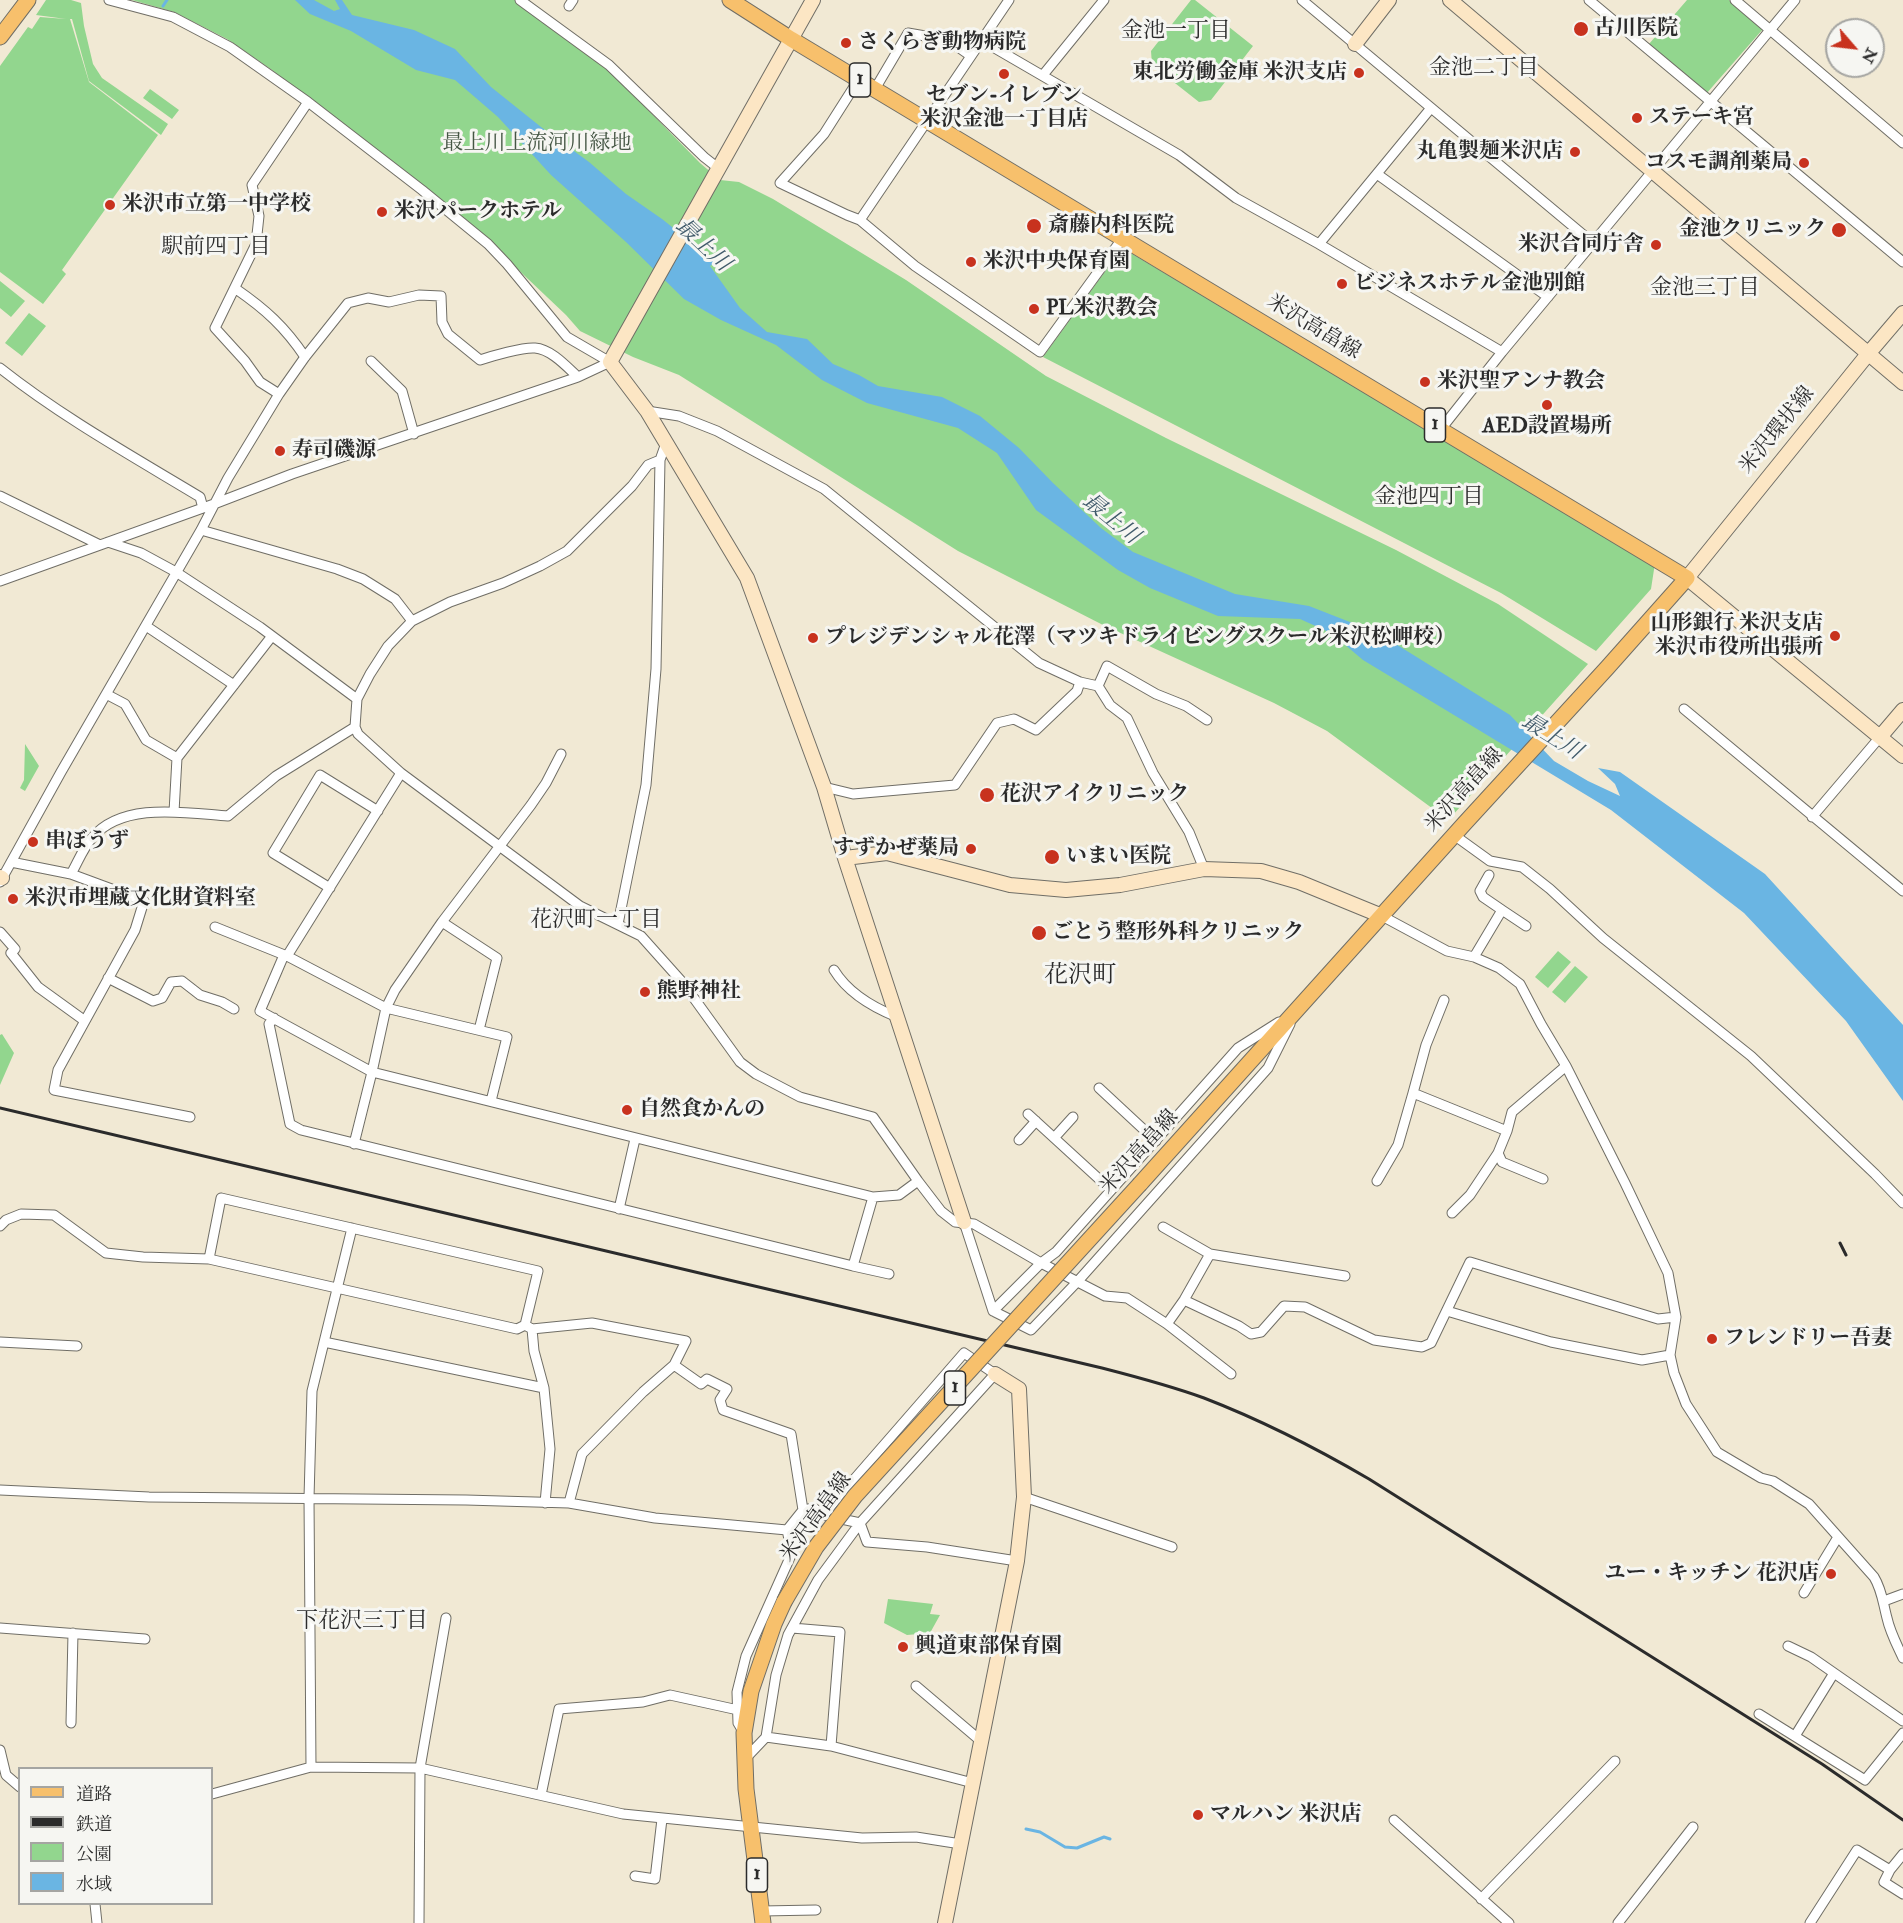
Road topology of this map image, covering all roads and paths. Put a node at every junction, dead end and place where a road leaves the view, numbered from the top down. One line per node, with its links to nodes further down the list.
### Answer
1 (28, 0): 15 (main road)
2 (109, 0): 24 (street)
3 (520, 0): 28 (street)
4 (730, 0): 16 (main road, 米沢高畠線 / 1)
5 (813, 0): 16 (street)
6 (1009, 0): 17 (street)
7 (1104, 0): 20 (street)
8 (1302, 0): 18 (street)
9 (1389, 0): 18 (street)
10 (1450, 0): 29 (street)
11 (1589, 0): 23 (street)
12 (1735, 0): 14 (street)
13 (1795, 0): 14 (street)
14 (1770, 30): 23 (street); 27 (street)
15 (0, 37)
16 (791, 39): 21 (main road, 米沢高畠線 / 1); 28 (street)
17 (981, 40): 19 (street); 20 (street)
18 (1355, 44): 25 (street)
19 (970, 56): 22 (street); 26 (street)
20 (1043, 75): 34 (street)
21 (859, 79): 22 (main road, 米沢高畠線 / 1); 31 (street)
22 (875, 89): 26 (main road, 米沢高畠線 / 1)
23 (1709, 101): 29 (street); 35 (street)
24 (308, 102): 36 (street); 43 (street)
25 (1431, 108): 30 (street); 33 (street)
26 (928, 121): 31 (street); 32 (main road, 米沢高畠線 / 1)
27 (1901, 138)
28 (718, 168): 43 (street)
29 (1653, 173): 33 (street); 40 (street)
30 (1377, 174): 34 (street); 37 (street)
31 (860, 220): 32 (street)
32 (1122, 239): 49 (main road, 米沢高畠線 / 1)
33 (1593, 243): 37 (street)
34 (1319, 244): 39 (street)
35 (1903, 262)
36 (236, 289): 41 (street); 47 (street)
37 (1548, 297): 39 (street)
38 (1903, 313): 40 (street, 米沢環状線)
39 (1502, 352): 49 (street)
40 (1868, 354): 46 (street); 59 (street, 米沢環状線)
41 (305, 357): 45 (street); 47 (street)
42 (371, 361): 50 (street)
43 (610, 362): 45 (street); 48 (street)
44 (0, 368): 55 (street)
45 (578, 377): 50 (street)
46 (1903, 383)
47 (279, 394): 54 (street)
48 (647, 411): 51 (street); 64 (street)
49 (1441, 429): 59 (main road, 米沢高畠線 / 1)
50 (414, 434): 54 (street)
51 (666, 443): 52 (street); 78 (street)
52 (660, 460): 61 (street); 95 (street)
53 (0, 496): 57 (street)
54 (214, 504): 55 (street); 56 (street)
55 (203, 508): 57 (street)
56 (201, 530): 58 (street); 61 (street)
57 (104, 543): 58 (street); 60 (street)
58 (176, 572): 62 (street); 63 (street)
59 (1687, 578): 73 (street); 82 (main road, 米沢高畠線 / 1)
60 (0, 581)
61 (412, 621): 68 (street)
62 (146, 626): 65 (street); 67 (street)
63 (272, 636): 65 (street); 68 (street)
64 (1080, 682): 66 (street); 78 (street)
65 (234, 685): 76 (street)
66 (1098, 686): 71 (street); 86 (street)
67 (106, 694): 76 (street); 85 (street)
68 (357, 699): 72 (street)
69 (1684, 709): 81 (street)
70 (1903, 710): 73 (street)
71 (1207, 720)
72 (355, 727): 77 (street); 80 (street)
73 (1880, 737): 75 (street); 81 (street)
74 (561, 754): 83 (street)
75 (1903, 756)
76 (177, 758): 80 (street)
77 (401, 773): 79 (street); 83 (street)
78 (824, 788): 84 (street)
79 (378, 811): 90 (street); 90 (street)
80 (174, 812): 87 (street)
81 (1812, 817): 91 (street)
82 (1459, 829): 93 (main road, 米沢高畠線 / 1); 132 (street)
83 (499, 847): 94 (street); 95 (street)
84 (845, 858): 86 (street); 107 (street)
85 (11, 862): 87 (street); 89 (street)
86 (1204, 869): 93 (street)
87 (71, 874): 102 (street)
88 (1489, 875): 92 (street)
89 (1, 879)
90 (330, 888): 99 (street)
91 (1903, 891)
92 (1502, 910): 96 (street); 100 (street)
93 (1382, 916): 100 (street); 106 (main road, 米沢高畠線 / 1)
94 (442, 922): 104 (street); 110 (street)
95 (618, 924): 128 (street)
96 (1526, 926)
97 (215, 927): 99 (street)
98 (0, 932): 109 (street)
99 (286, 955): 104 (street); 108 (street)
100 (1474, 957): 111 (street)
101 (834, 970): 107 (street)
102 (108, 978): 105 (street); 109 (street)
103 (1444, 1000): 114 (street)
104 (386, 1008): 110 (street); 112 (street)
105 (234, 1009)
106 (1295, 1013): 124 (street); 145 (street); 189 (main road, 米沢高畠線 / 1, bridge)
107 (897, 1017): 135 (street)
108 (274, 1018): 112 (street); 125 (street)
109 (85, 1021): 117 (street)
110 (479, 1030): 115 (street)
111 (1566, 1066): 120 (street); 150 (street)
112 (372, 1072): 115 (street); 125 (street)
113 (1100, 1088): 124 (street)
114 (1413, 1093): 120 (street); 129 (street)
115 (491, 1101): 122 (street)
116 (1028, 1114): 119 (street)
117 (190, 1117)
118 (1073, 1118): 121 (street)
119 (1036, 1121): 121 (street); 123 (street)
120 (1507, 1131): 126 (street)
121 (1054, 1138): 130 (street)
122 (635, 1139): 131 (street); 133 (street)
123 (1019, 1140)
124 (1156, 1141): 130 (street)
125 (354, 1144): 133 (street)
126 (1498, 1153): 127 (street); 134 (street)
127 (1543, 1179)
128 (918, 1181): 131 (street); 135 (street)
129 (1377, 1181)
130 (1111, 1190): 141 (street)
131 (873, 1197): 142 (street)
132 (1903, 1203)
133 (619, 1209): 142 (street)
134 (1452, 1213)
135 (964, 1222): 141 (street); 148 (street)
136 (0, 1226): 140 (street)
137 (1163, 1227): 139 (street)
138 (352, 1228): 140 (street); 146 (street); 152 (street)
139 (1210, 1254): 144 (street); 147 (street)
140 (209, 1259): 146 (street)
141 (1041, 1263): 145 (street); 148 (street)
142 (853, 1266): 143 (street)
143 (889, 1274)
144 (1345, 1276)
145 (1078, 1281): 148 (street); 151 (street)
146 (337, 1287): 152 (street); 154 (street)
147 (1184, 1300): 149 (street); 151 (street)
148 (993, 1311)
149 (1447, 1311): 150 (street); 156 (street)
150 (1676, 1317): 156 (street)
151 (1167, 1324): 159 (street)
152 (529, 1327): 157 (street); 160 (street)
153 (0, 1342): 155 (street)
154 (324, 1342): 160 (street); 163 (street)
155 (77, 1346)
156 (1670, 1355): 170 (street)
157 (674, 1365): 165 (street); 166 (street)
158 (995, 1374): 162 (street); 167 (street); 168 (street)
159 (1232, 1374)
160 (544, 1388): 164 (street)
161 (0, 1490): 163 (street)
162 (1024, 1497): 171 (street); 172 (street)
163 (309, 1498): 164 (street); 198 (street)
164 (545, 1503): 165 (street)
165 (569, 1503): 169 (street)
166 (803, 1510): 167 (street); 169 (street)
167 (823, 1515): 168 (street)
168 (860, 1523): 172 (street); 178 (street)
169 (787, 1530): 185 (street)
170 (1838, 1537): 173 (street); 175 (street)
171 (1172, 1547)
172 (1017, 1561): 193 (street)
173 (1804, 1593)
174 (1903, 1594): 175 (street)
175 (1884, 1601): 182 (street)
176 (446, 1618): 199 (street)
177 (0, 1628): 179 (street)
178 (792, 1628): 192 (street); 194 (street)
179 (73, 1634): 180 (street); 188 (street)
180 (145, 1639)
181 (1788, 1646): 183 (street)
182 (1903, 1658)
183 (1834, 1673): 187 (street); 191 (street)
184 (916, 1686): 193 (street)
185 (738, 1710): 189 (street); 203 (street)
186 (1759, 1714): 191 (street)
187 (1903, 1721)
188 (71, 1722)
189 (744, 1732): 196 (main road, 米沢高畠線 / 1)
190 (1903, 1733): 191 (street)
191 (1795, 1736)
192 (766, 1737): 194 (street); 196 (street)
193 (982, 1742): 200 (street)
194 (831, 1746): 200 (street)
195 (0, 1750): 201 (street)
196 (746, 1758): 206 (main road, 米沢高畠線 / 1)
197 (1615, 1761): 213 (street)
198 (311, 1767): 199 (street); 202 (street)
199 (420, 1768): 203 (street); 218 (street)
200 (973, 1782): 208 (street)
201 (18, 1785)
202 (213, 1794)
203 (541, 1796): 204 (street)
204 (662, 1819): 206 (street); 211 (street)
205 (1394, 1820): 213 (street)
206 (751, 1827): 208 (street); 216 (main road, 米沢高畠線 / 1)
207 (1693, 1827): 221 (street)
208 (961, 1844): 219 (street)
209 (1903, 1854): 210 (street)
210 (1890, 1870): 212 (street); 222 (street)
211 (634, 1876)
212 (1903, 1894)
213 (1480, 1899): 220 (street)
214 (95, 1905): 217 (street)
215 (816, 1910): 216 (street)
216 (762, 1917)
217 (97, 1923)
218 (419, 1923)
219 (945, 1923)
220 (1509, 1923)
221 (1618, 1923)
222 (1810, 1923)

